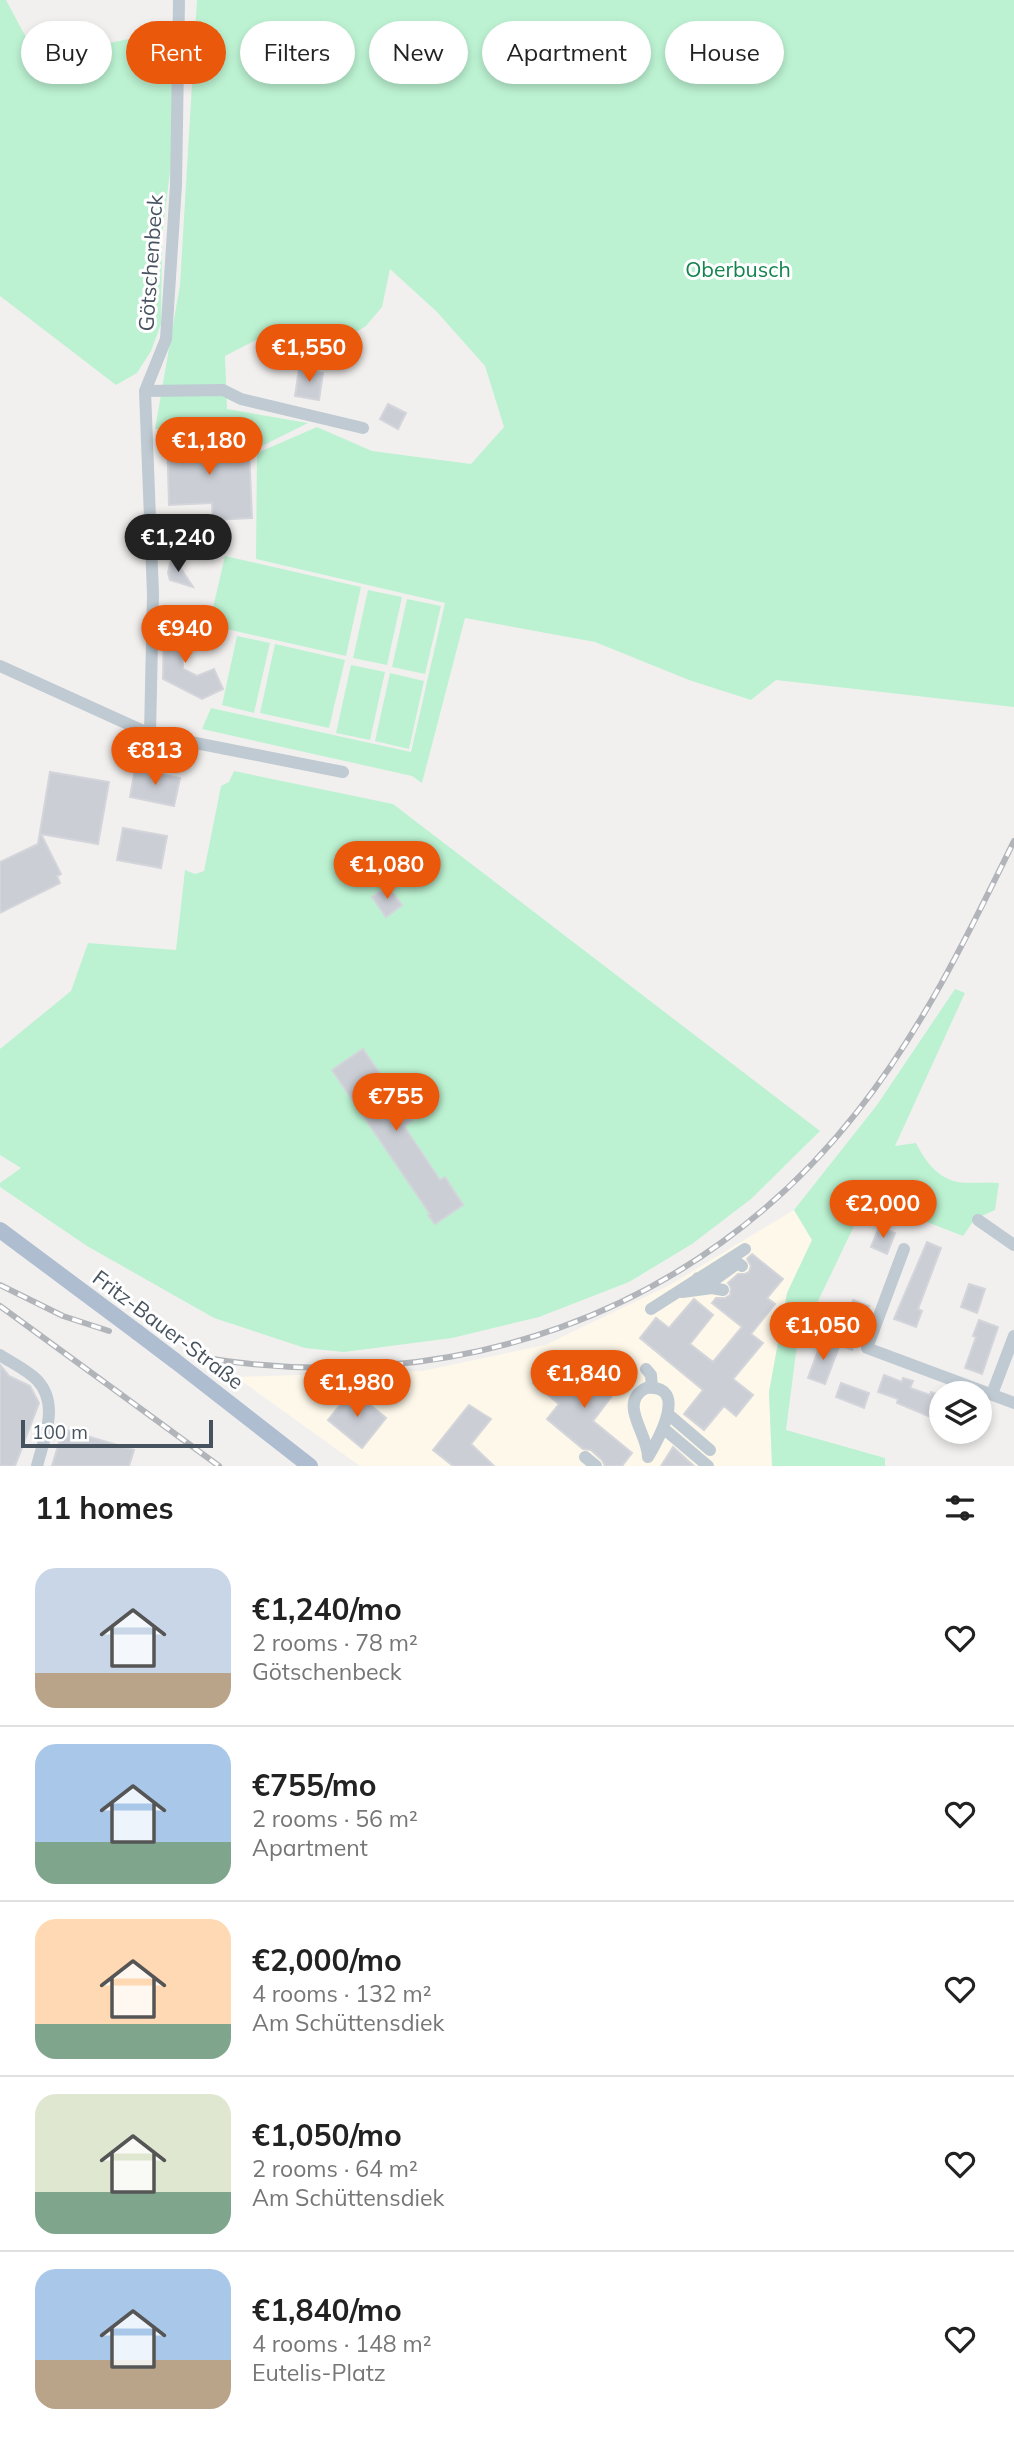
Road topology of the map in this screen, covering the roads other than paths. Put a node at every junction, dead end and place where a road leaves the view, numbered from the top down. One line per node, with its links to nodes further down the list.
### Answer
1 (179, 0): 2 (street, Götschenbeck)
2 (145, 391): 3 (street); 5 (street, Götschenbeck)
3 (363, 428)
4 (0, 666): 5 (street)
5 (150, 734): 6 (street)
6 (343, 772)
7 (978, 1220): 9 (street)
8 (0, 1230): 30 (main road, Fritz-Bauer-Straße, bridge)
9 (1014, 1245)
10 (745, 1249): 13 (street)
11 (904, 1249): 20 (street)
12 (741, 1266): 13 (street)
13 (698, 1279): 15 (street)
14 (723, 1290): 15 (street)
15 (675, 1294): 16 (street)
16 (651, 1309)
17 (1014, 1336): 22 (street)
18 (0, 1354): 29 (street)
19 (646, 1369): 21 (street)
20 (957, 1381)
21 (652, 1388): 24 (street); 28 (street)
22 (992, 1394): 23 (street)
23 (1014, 1402)
24 (668, 1414): 25 (street); 26 (street)
25 (663, 1428): 28 (street); 32 (street)
26 (710, 1450)
27 (585, 1457): 31 (street)
28 (646, 1461)
29 (37, 1466)
30 (310, 1466)
31 (596, 1466)
32 (708, 1466)

